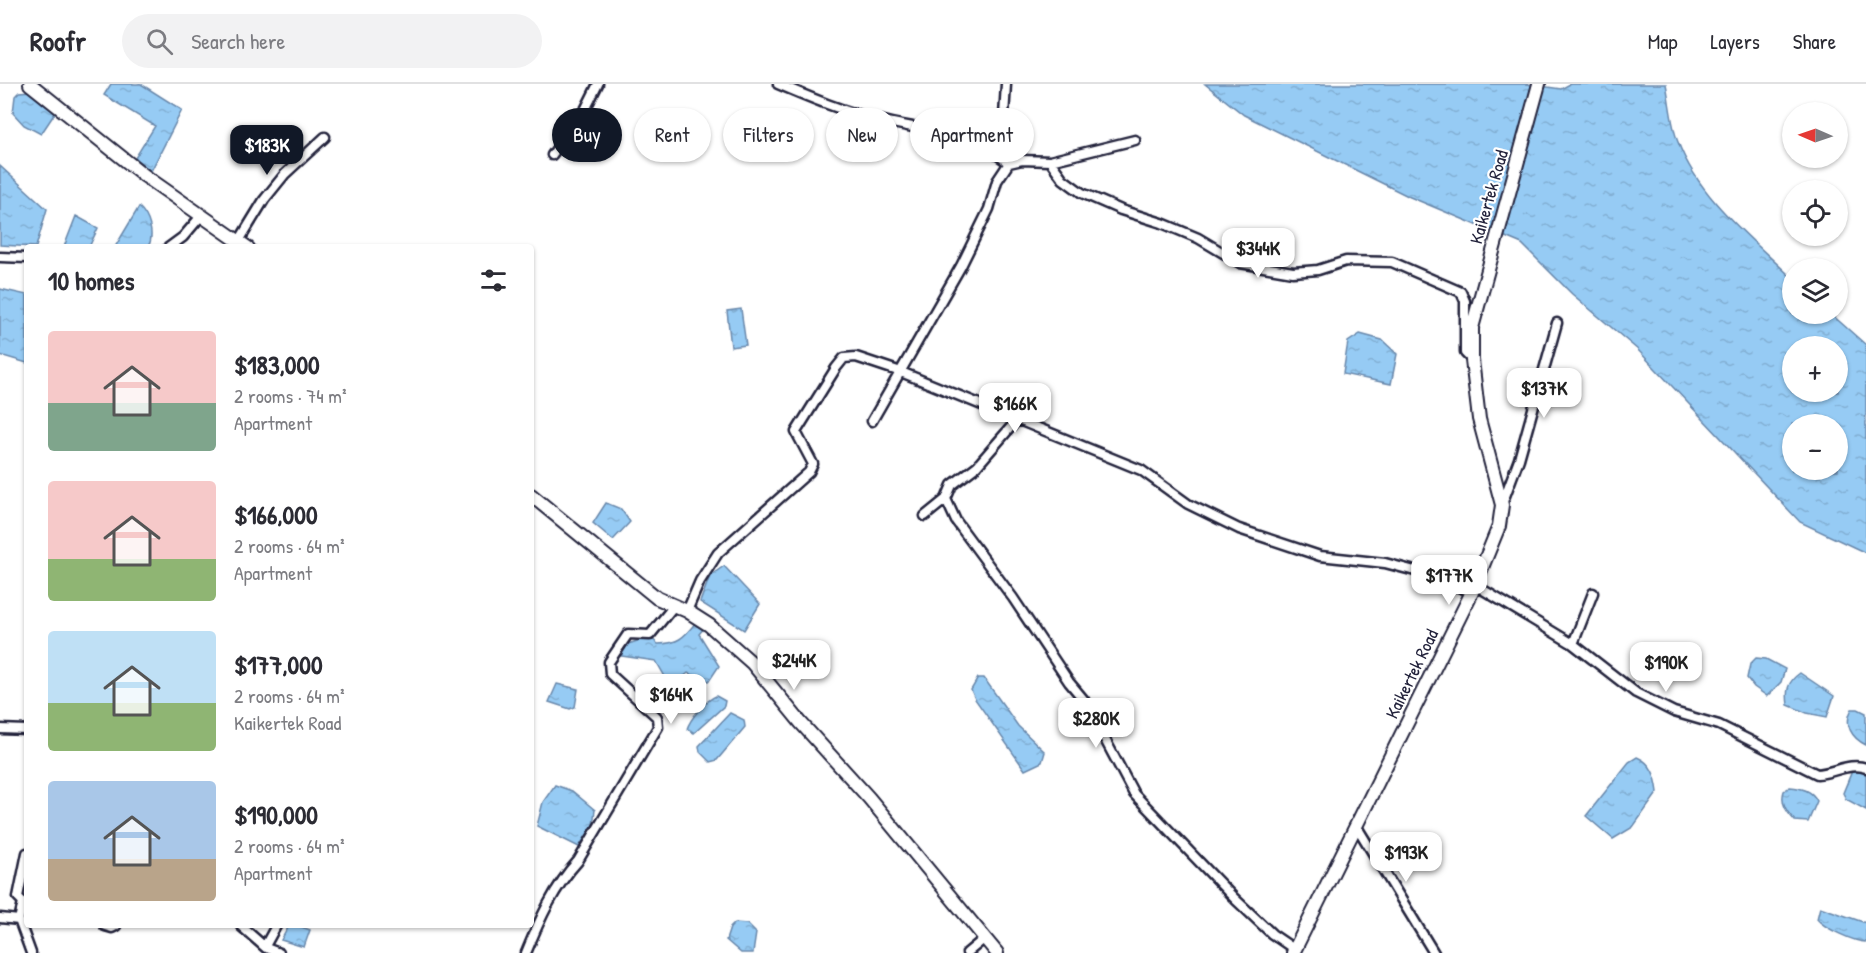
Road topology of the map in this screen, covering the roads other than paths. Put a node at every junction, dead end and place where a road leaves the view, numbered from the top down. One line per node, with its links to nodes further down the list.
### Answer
1 (30, 84): 14 (main road)
2 (598, 84): 6 (street)
3 (778, 84): 8 (street)
4 (1006, 84): 7 (street)
5 (1539, 84): 20 (main road, Kaikertek Road)
6 (586, 108)
7 (1004, 108)
8 (910, 126)
9 (325, 137): 16 (street)
10 (1135, 140): 11 (street)
11 (1050, 161): 13 (street); 20 (street)
12 (1008, 162): 13 (street)
13 (1010, 164): 21 (street)
14 (201, 216): 15 (street); 16 (main road)
15 (173, 244)
16 (244, 244)
17 (0, 257): 18 (street)
18 (24, 258)
19 (1557, 323): 26 (street)
20 (1472, 360): 26 (main road, Kaikertek Road)
21 (901, 372): 22 (street); 23 (street); 31 (street)
22 (1017, 420): 25 (street); 28 (street)
23 (872, 421)
24 (534, 497): 30 (main road)
25 (946, 499): 27 (street); 46 (street)
26 (1502, 505): 28 (main road, Kaikertek Road)
27 (925, 516)
28 (1474, 589): 32 (street); 36 (main road, Kaikertek Road)
29 (1593, 593): 32 (street)
30 (673, 607): 31 (main road); 49 (street)
31 (687, 611): 44 (main road)
32 (1573, 644): 35 (street)
33 (0, 729): 34 (street)
34 (24, 730)
35 (1866, 768)
36 (1357, 826): 46 (main road, Kaikertek Road); 52 (street)
37 (24, 868): 38 (street)
38 (24, 901)
39 (24, 906): 41 (street)
40 (0, 918): 41 (street)
41 (20, 920): 47 (street)
42 (243, 928): 45 (street)
43 (275, 928): 45 (street)
44 (985, 938): 50 (street); 51 (main road)
45 (266, 949): 48 (street)
46 (1294, 951)
47 (32, 953)
48 (279, 953)
49 (526, 953)
50 (967, 953)
51 (997, 953)
52 (1434, 953)

